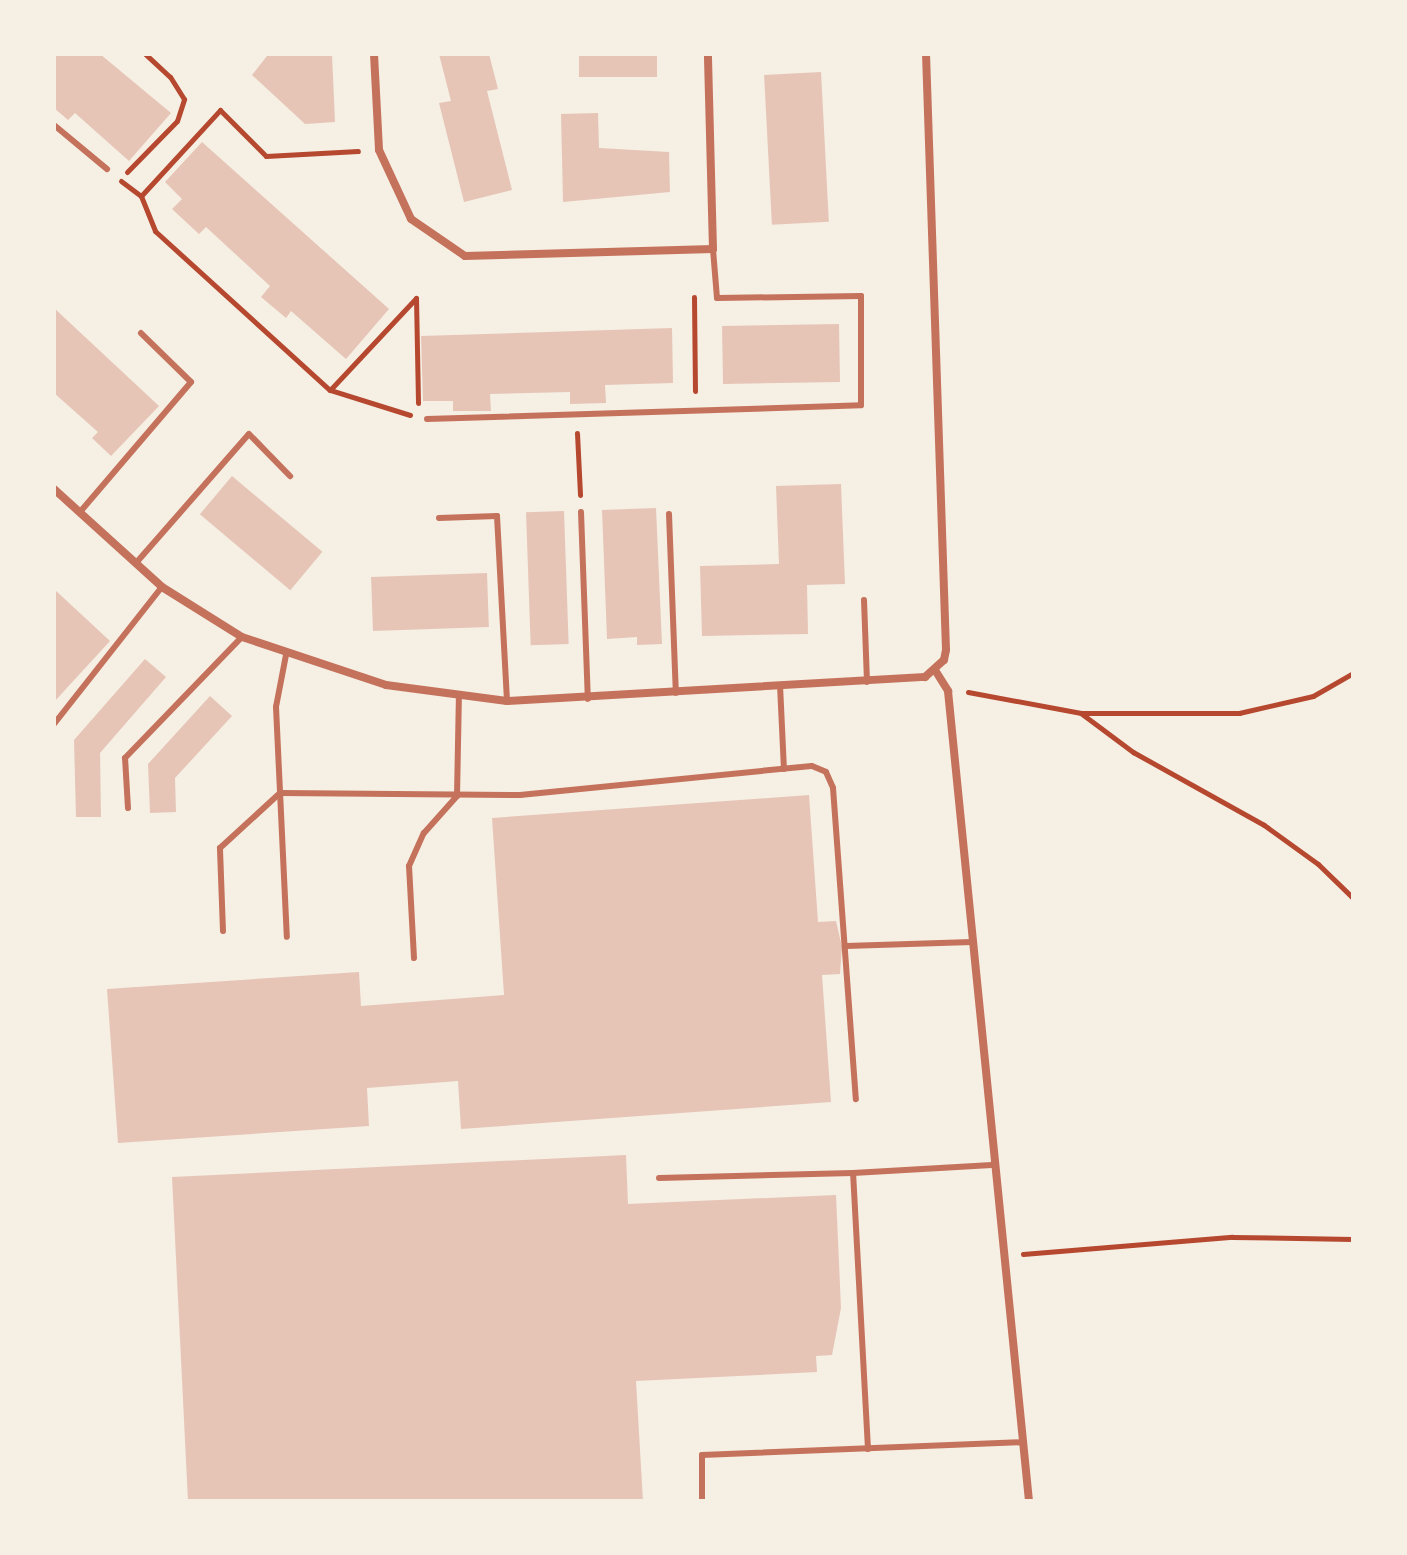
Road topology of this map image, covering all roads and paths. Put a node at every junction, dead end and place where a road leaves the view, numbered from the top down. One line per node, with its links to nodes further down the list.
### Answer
1 (145, 54): 8 (path)
2 (374, 54): 6 (street)
3 (708, 54): 11 (street)
4 (926, 54): 28 (street)
5 (54, 125): 7 (lane)
6 (379, 150): 9 (path); 10 (street)
7 (107, 169): 8 (path)
8 (120, 180): 9 (path)
9 (141, 196): 13 (path)
10 (693, 249): 11 (street); 14 (path)
11 (713, 249): 14 (lane)
12 (141, 333): 19 (lane)
13 (330, 390): 13 (path)
14 (695, 408): 15 (lane)
15 (576, 417): 16 (lane); 20 (path)
16 (427, 419)
17 (290, 476): 23 (lane)
18 (54, 489): 19 (street)
19 (80, 512): 23 (street)
20 (581, 512): 35 (lane)
21 (669, 514): 33 (lane)
22 (439, 518): 36 (lane)
23 (136, 563): 24 (street)
24 (162, 587): 26 (street); 38 (lane)
25 (864, 600): 30 (lane)
26 (242, 637): 27 (street); 42 (lane)
27 (286, 655): 34 (street); 40 (lane)
28 (935, 670): 30 (street); 32 (street)
29 (1353, 673): 37 (path)
30 (867, 682): 31 (street)
31 (780, 685): 33 (street); 39 (lane)
32 (948, 691): 37 (path); 46 (street)
33 (676, 693): 35 (street)
34 (459, 696): 36 (street); 41 (lane)
35 (588, 699): 36 (street)
36 (507, 701)
37 (1081, 713): 43 (path)
38 (54, 724)
39 (784, 769): 41 (lane); 47 (lane)
40 (280, 793): 41 (lane); 44 (lane); 45 (lane)
41 (457, 796): 48 (lane)
42 (128, 808)
43 (1353, 898)
44 (223, 931)
45 (287, 937)
46 (972, 942): 47 (lane); 50 (street)
47 (846, 946): 49 (lane)
48 (414, 958)
49 (856, 1099)
50 (992, 1165): 51 (lane); 54 (street)
51 (853, 1173): 52 (lane); 56 (lane)
52 (659, 1178)
53 (1353, 1239): 54 (path)
54 (1002, 1256): 55 (street)
55 (1022, 1442): 56 (lane); 58 (street)
56 (868, 1449): 57 (lane)
57 (702, 1501)
58 (1029, 1501)

